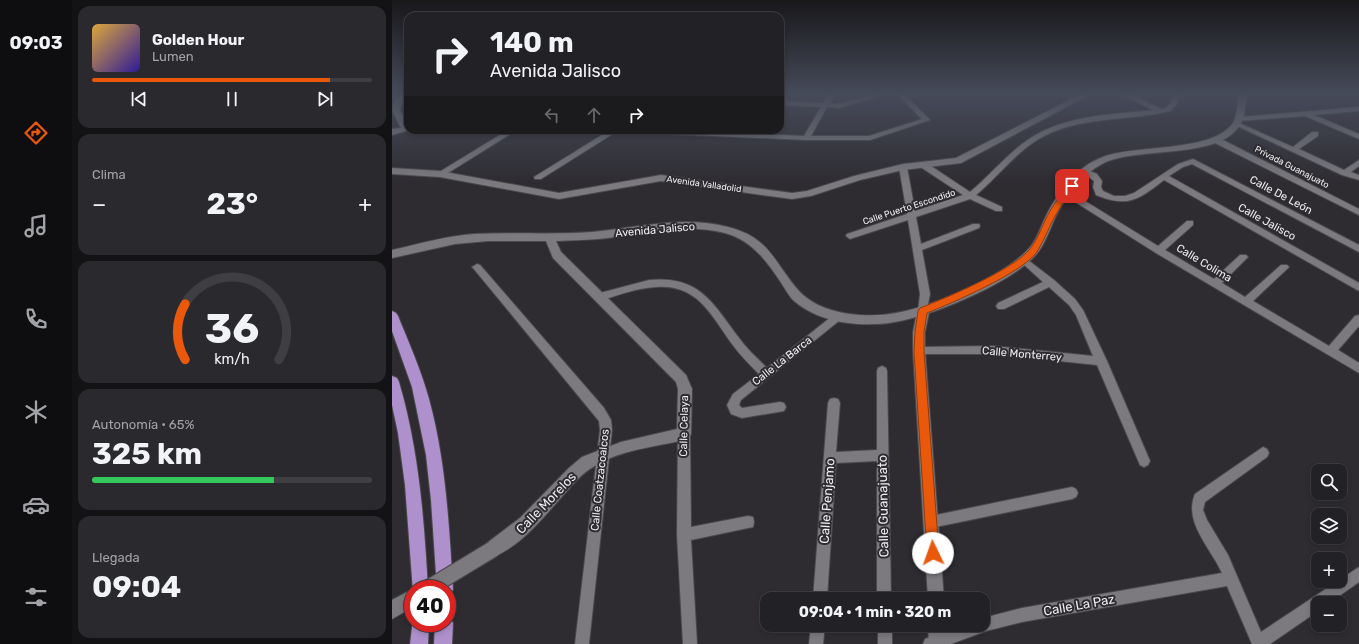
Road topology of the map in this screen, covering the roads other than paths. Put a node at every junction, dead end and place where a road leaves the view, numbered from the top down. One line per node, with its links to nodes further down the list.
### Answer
1 (814, 124): 16 (street)
2 (914, 124): 16 (street)
3 (1012, 124): 19 (street, Avenida Valladolid)
4 (1030, 124): 19 (street, Avenida Valladolid)
5 (1072, 124): 31 (street, Calle Puerto Escondido)
6 (1236, 124): 17 (street, Avenida Jalisco)
7 (1242, 124): 18 (street)
8 (1329, 124): 15 (street)
9 (404, 130): 10 (street)
10 (392, 132)
11 (506, 134): 26 (street)
12 (608, 134): 27 (street)
13 (733, 134): 16 (street)
14 (1315, 134): 18 (street)
15 (1359, 137)
16 (806, 138)
17 (1216, 140): 24 (street, Avenida Jalisco); 33 (street, Privada Guanajuato)
18 (1294, 150): 25 (street)
19 (943, 162): 21 (street, Avenida Valladolid)
20 (1359, 162): 25 (street)
21 (925, 166): 22 (street, Avenida Valladolid); 31 (street)
22 (902, 167): 26 (street, Avenida Valladolid); 34 (street)
23 (392, 171): 26 (street, Avenida Valladolid)
24 (1085, 171): 28 (street); 30 (street, Avenida Jalisco)
25 (1345, 173): 29 (street)
26 (440, 174)
27 (538, 176)
28 (1164, 177): 40 (street, Calle De León); 49 (street, Calle Jalisco)
29 (1359, 178)
30 (1067, 193): 41 (street, Calle Colima); 44 (street, Avenida Jalisco)
31 (970, 196): 32 (street); 34 (street, Calle Puerto Escondido)
32 (998, 209)
33 (1359, 212)
34 (911, 216): 37 (street, Calle Puerto Escondido); 39 (street)
35 (1190, 223): 41 (street)
36 (976, 226): 39 (street)
37 (850, 236)
38 (550, 237): 42 (street, Avenida Jalisco); 50 (street, Calle Celaya); 55 (street, Avenida Jalisco)
39 (916, 249): 53 (street)
40 (1359, 250)
41 (1159, 251): 48 (street, Calle Colima)
42 (392, 254)
43 (1243, 257): 48 (street)
44 (1024, 260): 47 (street); 53 (street, Avenida Jalisco)
45 (477, 267): 67 (street, Calle Coatzacoalcos)
46 (1284, 267): 51 (street)
47 (1051, 282): 52 (street); 59 (street)
48 (1215, 284): 51 (street, Calle Colima)
49 (1359, 287)
50 (600, 297): 62 (street); 66 (street, Calle Celaya)
51 (1246, 302): 57 (street, Calle Colima)
52 (1001, 306)
53 (923, 311): 55 (street, Avenida Jalisco); 58 (street)
54 (392, 316): 80 (highway)
55 (840, 316): 62 (street, Calle La Barca)
56 (1359, 320): 57 (street)
57 (1331, 351): 60 (street, Calle Colima)
58 (919, 352): 59 (street, Calle Monterrey); 74 (street)
59 (1102, 361): 71 (street)
60 (1359, 368)
61 (882, 371): 69 (street, Calle Guanajuato)
62 (766, 374): 65 (street, Calle La Barca)
63 (392, 382): 78 (highway)
64 (834, 403): 70 (street, Calle Penjamo)
65 (780, 407)
66 (684, 434): 67 (street); 75 (street, Calle Celaya)
67 (602, 454): 79 (street, Calle Morelos, bridge); 93 (street, Calle Coatzacoalcos)
68 (1263, 454): 77 (street)
69 (883, 455): 70 (street); 82 (street, Calle Guanajuato)
70 (830, 458): 81 (street, Calle Penjamo)
71 (1144, 461)
72 (1072, 493): 74 (street)
73 (748, 522): 75 (street)
74 (931, 522): 83 (street)
75 (684, 534): 94 (street, Calle Celaya)
76 (1359, 574): 97 (street)
77 (1231, 578): 90 (street, Calle La Paz); 97 (street)
78 (420, 580)
79 (442, 580)
80 (444, 580)
81 (820, 592)
82 (884, 592)
83 (936, 592)
84 (404, 603): 85 (street)
85 (392, 610)
86 (420, 632): 91 (highway)
87 (444, 632): 92 (highway)
88 (817, 632): 95 (street)
89 (885, 632): 96 (street)
90 (936, 639)
91 (419, 644)
92 (443, 644)
93 (582, 644)
94 (690, 644)
95 (816, 644)
96 (885, 644)
97 (1259, 644)

